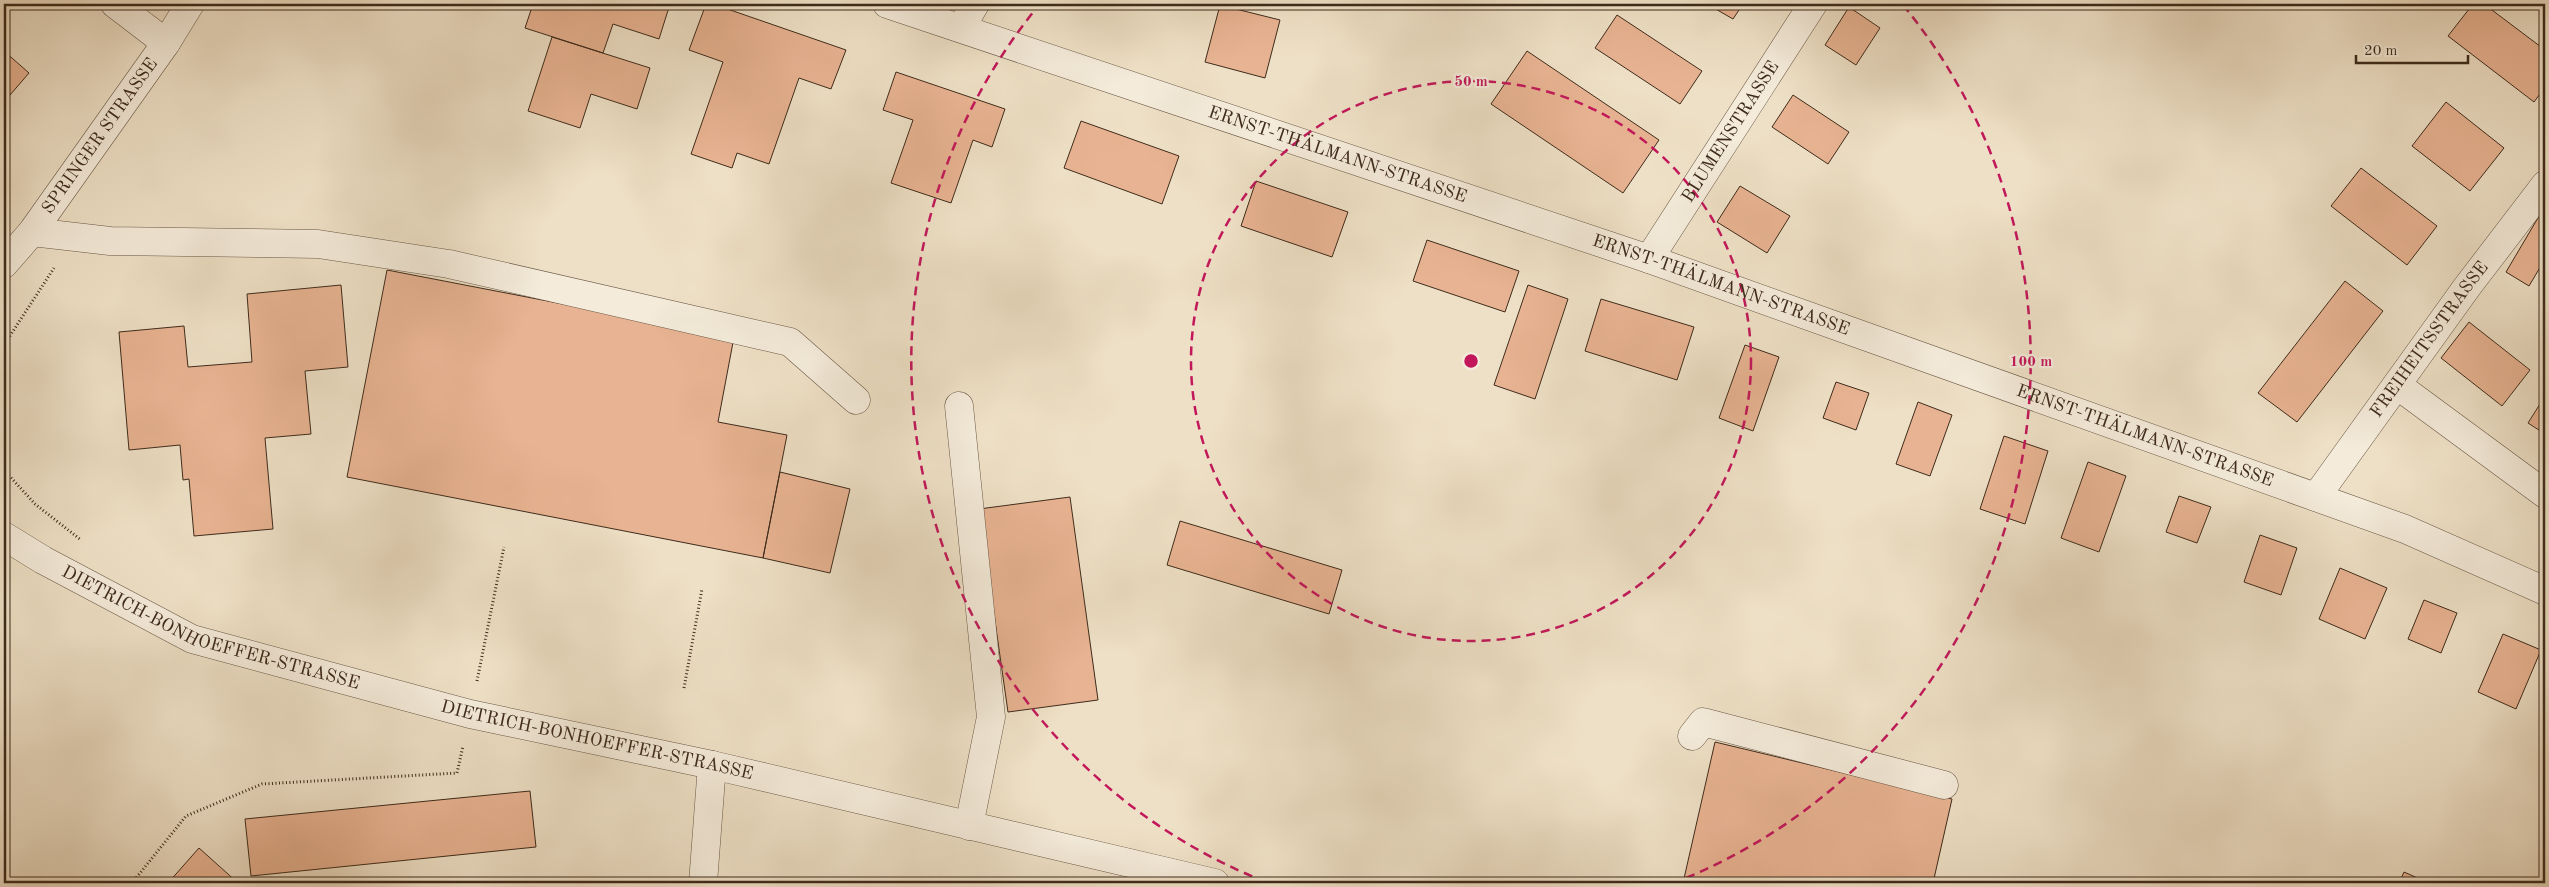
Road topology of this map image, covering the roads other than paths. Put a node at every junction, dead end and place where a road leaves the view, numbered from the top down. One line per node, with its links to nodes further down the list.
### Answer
1 (115, 4): 7 (street)
2 (190, 4): 7 (street, SPRINGER STRASSE)
3 (887, 4): 6 (street, ERNST-THÄLMANN-STRASSE)
4 (975, 4): 6 (street)
5 (1813, 4): 10 (street, BLUMENSTRASSE)
6 (961, 28): 10 (street, ERNST-THÄLMANN-STRASSE)
7 (166, 43): 9 (street, SPRINGER STRASSE)
8 (2545, 185): 12 (street, FREIHEITSSTRASSE)
9 (32, 232): 11 (street, SPRINGER STRASSE); 13 (street)
10 (1649, 259): 16 (street, ERNST-THÄLMANN-STRASSE)
11 (4, 264)
12 (2396, 385): 15 (street); 16 (street, FREIHEITSSTRASSE)
13 (856, 400)
14 (959, 406): 22 (street)
15 (2545, 494)
16 (2316, 497): 18 (street, ERNST-THÄLMANN-STRASSE)
17 (4, 536): 20 (street, DIETRICH-BONHOEFFER-STRASSE)
18 (2545, 591)
19 (1692, 736): 21 (street)
20 (712, 765): 22 (street, DIETRICH-BONHOEFFER-STRASSE); 23 (street)
21 (1944, 785)
22 (969, 826): 24 (street, DIETRICH-BONHOEFFER-STRASSE)
23 (703, 883)
24 (1215, 883)

